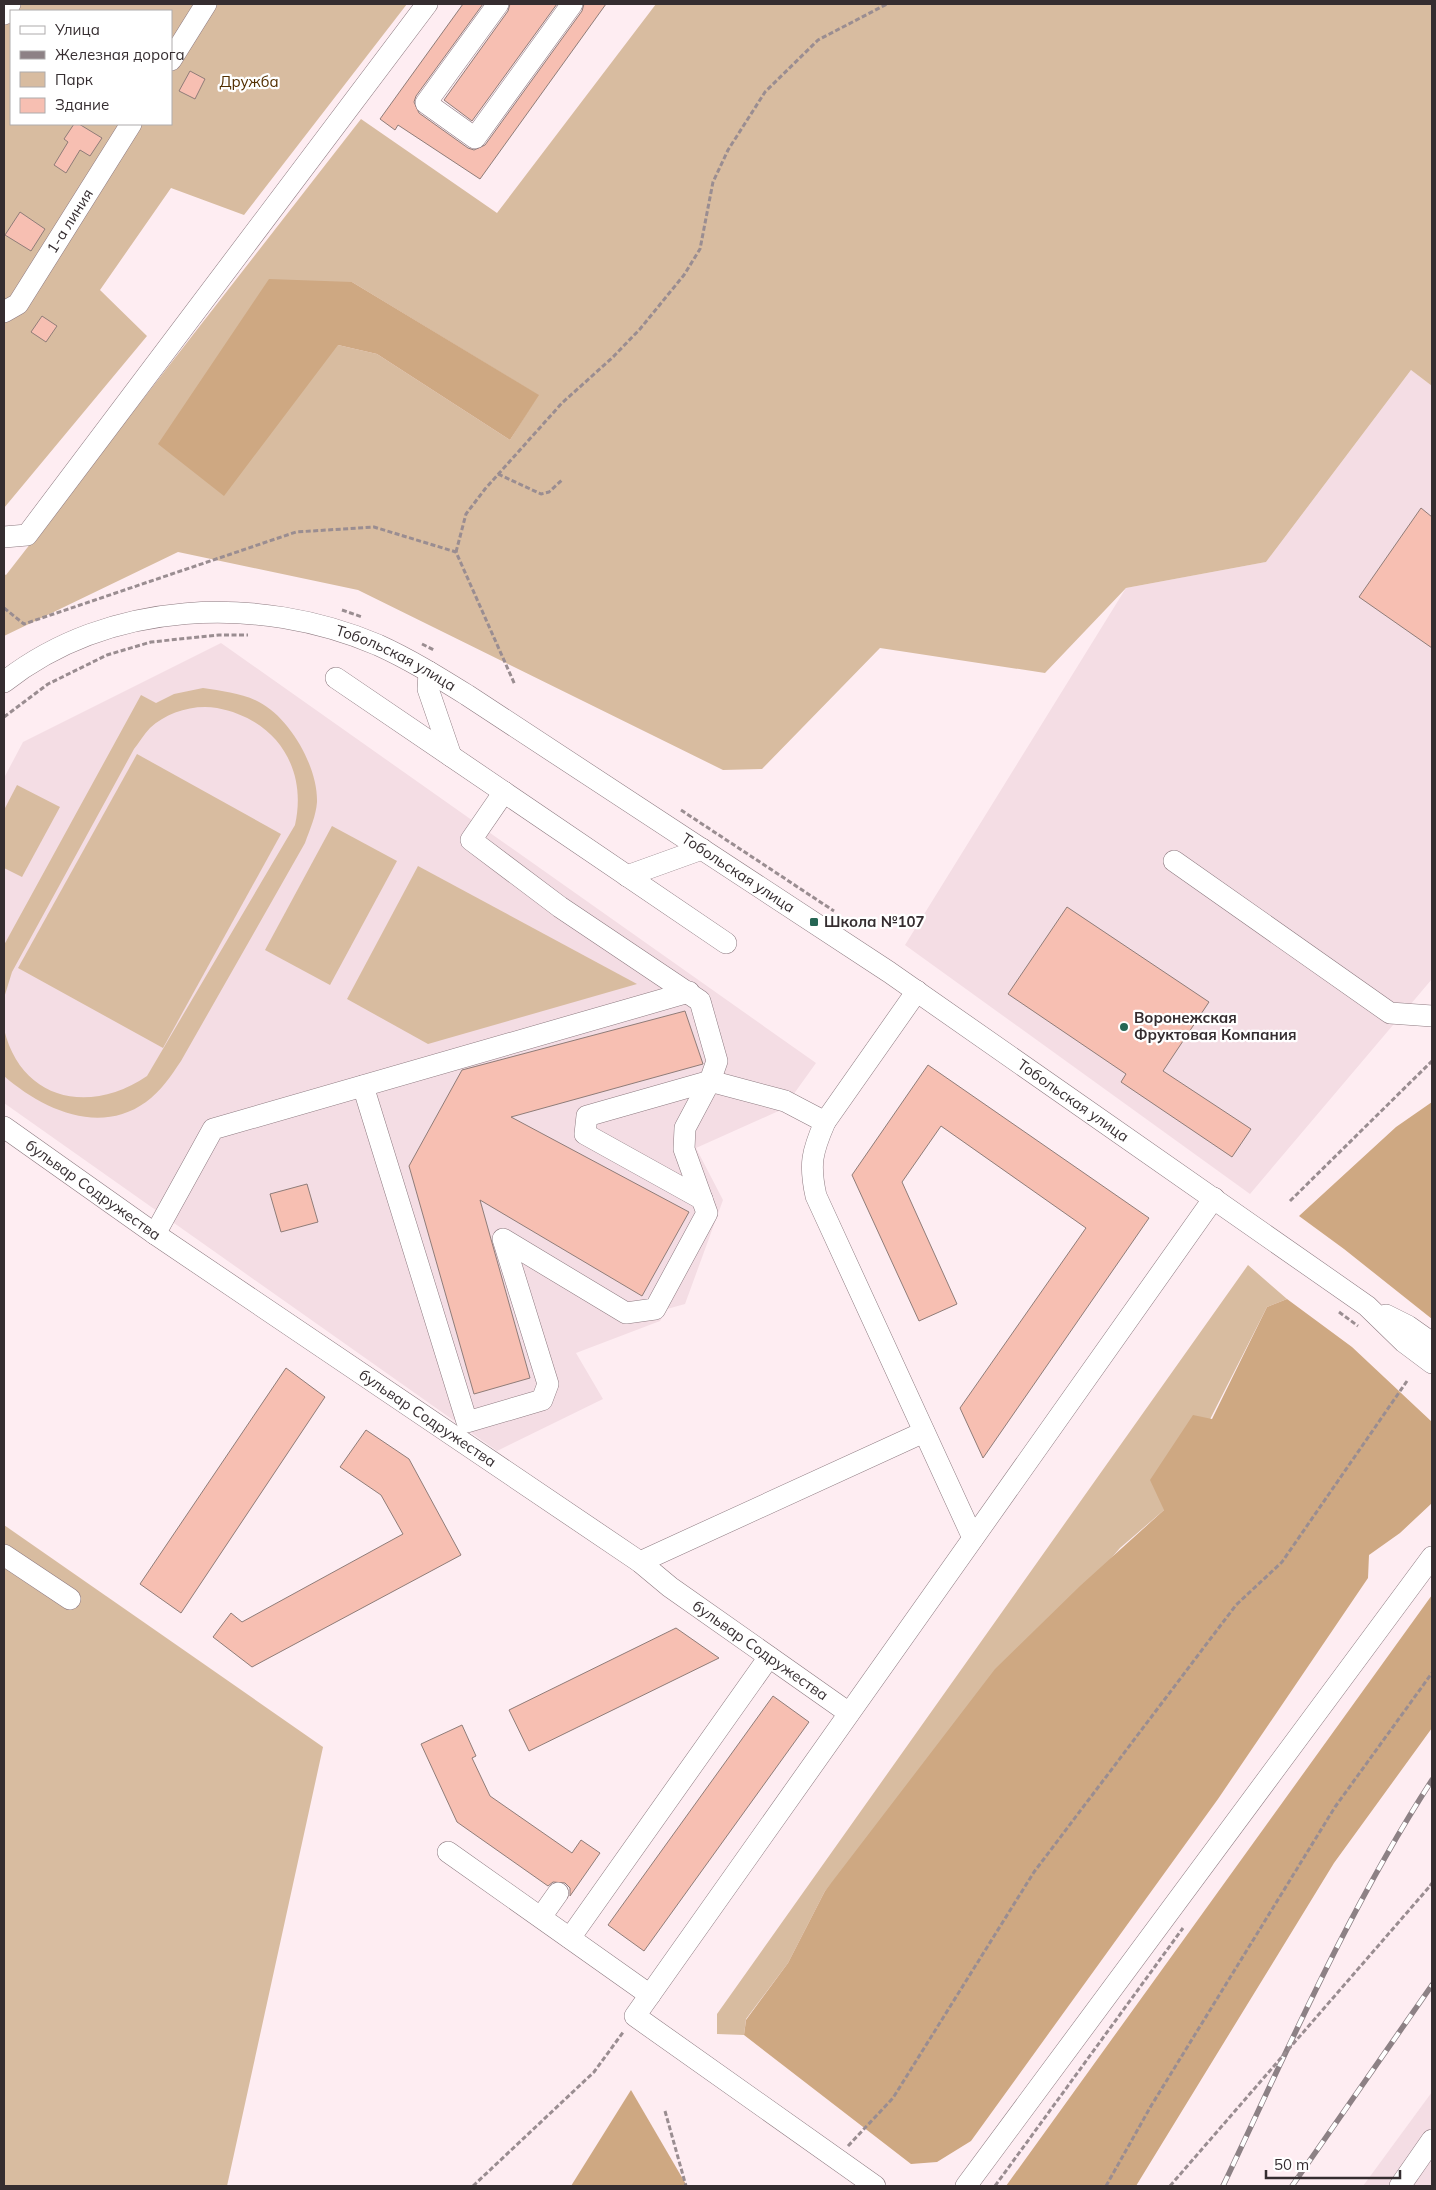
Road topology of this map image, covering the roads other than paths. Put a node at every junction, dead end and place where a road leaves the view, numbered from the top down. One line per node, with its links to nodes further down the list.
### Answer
1 (10, 4): 6 (street)
2 (206, 4): 7 (street)
3 (427, 4): 10 (street)
4 (498, 4): 5 (street)
5 (572, 4)
6 (4, 14)
7 (172, 58)
8 (130, 125): 9 (street, 1-а линия)
9 (4, 312)
10 (4, 537)
11 (429, 672): 13 (street, Тобольская улица); 14 (street); 16 (street, Тобольская улица)
12 (336, 678): 14 (street)
13 (4, 682)
14 (451, 756): 15 (street)
15 (504, 792): 18 (street); 20 (street)
16 (702, 849): 18 (street); 21 (street, Тобольская улица)
17 (1174, 861): 22 (street)
18 (627, 876): 19 (street)
19 (726, 943)
20 (689, 992): 23 (street); 24 (street)
21 (917, 992): 25 (street); 27 (street, Тобольская улица)
22 (1432, 1016)
23 (710, 1081): 25 (street); 28 (street); 28 (street)
24 (363, 1086): 28 (street); 29 (street)
25 (825, 1122): 33 (street)
26 (4, 1128): 29 (street, бульвар Содружества)
27 (1214, 1198): 30 (street, Тобольская улица); 34 (street)
28 (702, 1199)
29 (155, 1234): 37 (street, бульвар Содружества)
30 (1366, 1306): 31 (street); 32 (street, Тобольская улица)
31 (1432, 1343)
32 (1432, 1363)
33 (924, 1432): 34 (street); 37 (street)
34 (973, 1538): 40 (street)
35 (4, 1555): 38 (street)
36 (1432, 1557): 48 (street)
37 (640, 1562): 39 (street, бульвар Содружества)
38 (70, 1599)
39 (769, 1657): 40 (street, бульвар Содружества); 44 (street)
40 (849, 1713): 45 (street)
41 (448, 1852): 43 (street)
42 (558, 1893): 43 (street)
43 (541, 1917): 44 (street)
44 (570, 1938): 45 (street)
45 (650, 1994): 47 (street)
46 (1432, 2140): 49 (street)
47 (875, 2186)
48 (966, 2186)
49 (1400, 2186)

